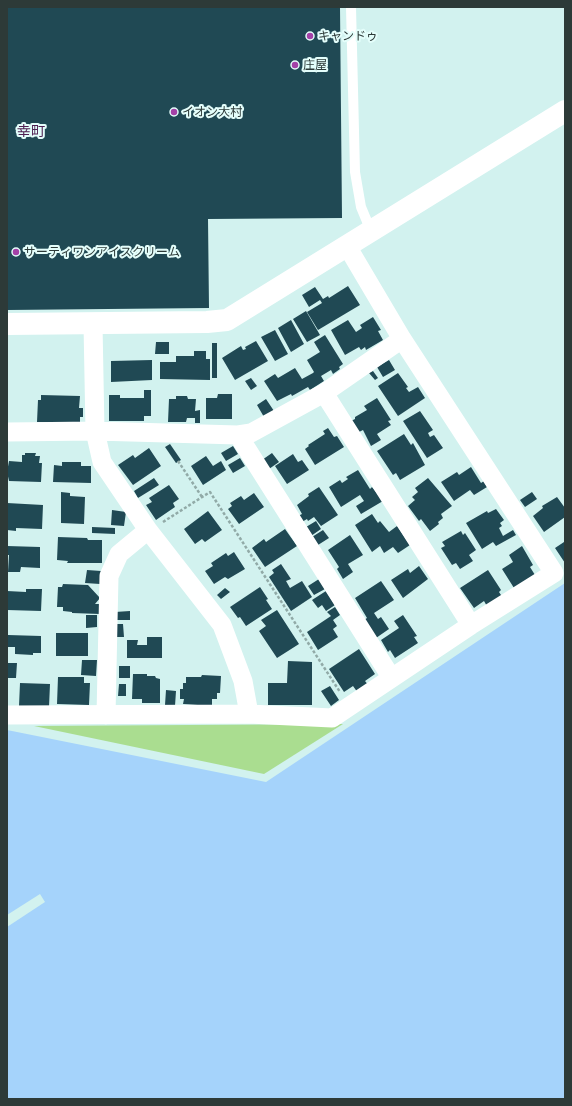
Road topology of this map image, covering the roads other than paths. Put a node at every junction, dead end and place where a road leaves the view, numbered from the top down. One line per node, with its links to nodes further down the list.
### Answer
1 (351, 7): 3 (lane)
2 (565, 111): 3 (street)
3 (371, 231): 4 (street)
4 (347, 246): 6 (street); 7 (street)
5 (7, 324): 6 (street)
6 (93, 324): 10 (street)
7 (402, 339): 8 (street); 13 (street)
8 (324, 393): 11 (street); 13 (street)
9 (7, 432): 10 (street)
10 (95, 432): 11 (street); 12 (street)
11 (238, 435): 14 (street)
12 (149, 530): 16 (street); 17 (street)
13 (471, 625): 14 (street)
14 (391, 677): 16 (street)
15 (7, 714): 17 (street)
16 (249, 714): 17 (street)
17 (106, 715)

